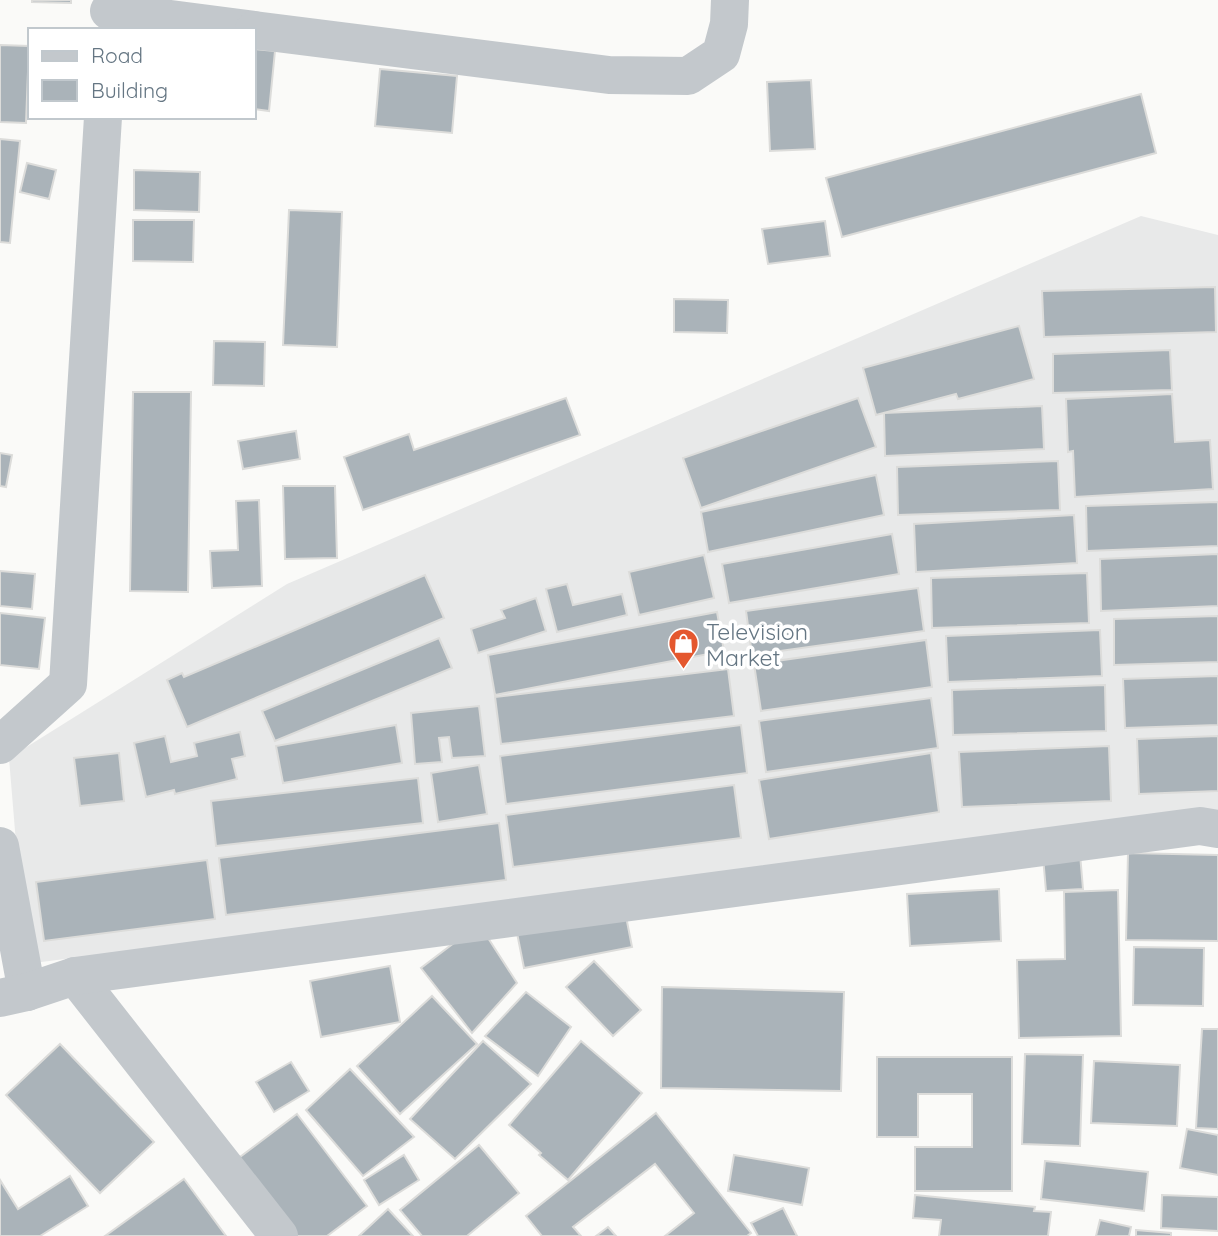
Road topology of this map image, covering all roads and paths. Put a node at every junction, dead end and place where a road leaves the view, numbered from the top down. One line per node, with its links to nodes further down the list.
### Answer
1 (730, 0): 4 (street)
2 (109, 14): 3 (street)
3 (236, 28)
4 (256, 30)
5 (103, 119): 6 (street)
6 (0, 745)
7 (1218, 829): 9 (street)
8 (0, 846): 10 (street)
9 (75, 976): 10 (street); 11 (street)
10 (14, 995)
11 (279, 1236)

